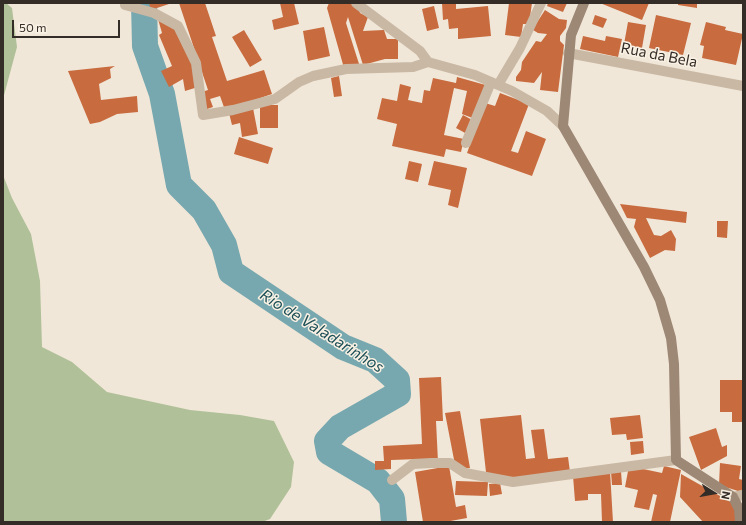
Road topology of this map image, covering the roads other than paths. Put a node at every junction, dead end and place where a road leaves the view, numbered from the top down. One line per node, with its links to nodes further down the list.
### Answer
1 (356, 3): 6 (street)
2 (541, 3): 7 (street)
3 (584, 3): 5 (main road)
4 (125, 4): 6 (street)
5 (568, 53): 8 (street, Rua da Bela); 9 (main road)
6 (428, 62): 7 (street)
7 (495, 84): 9 (street); 10 (street)
8 (743, 86)
9 (563, 126): 11 (main road)
10 (466, 143)
11 (676, 460): 12 (street); 13 (main road)
12 (392, 480)
13 (738, 496): 14 (main road)
14 (740, 522)

